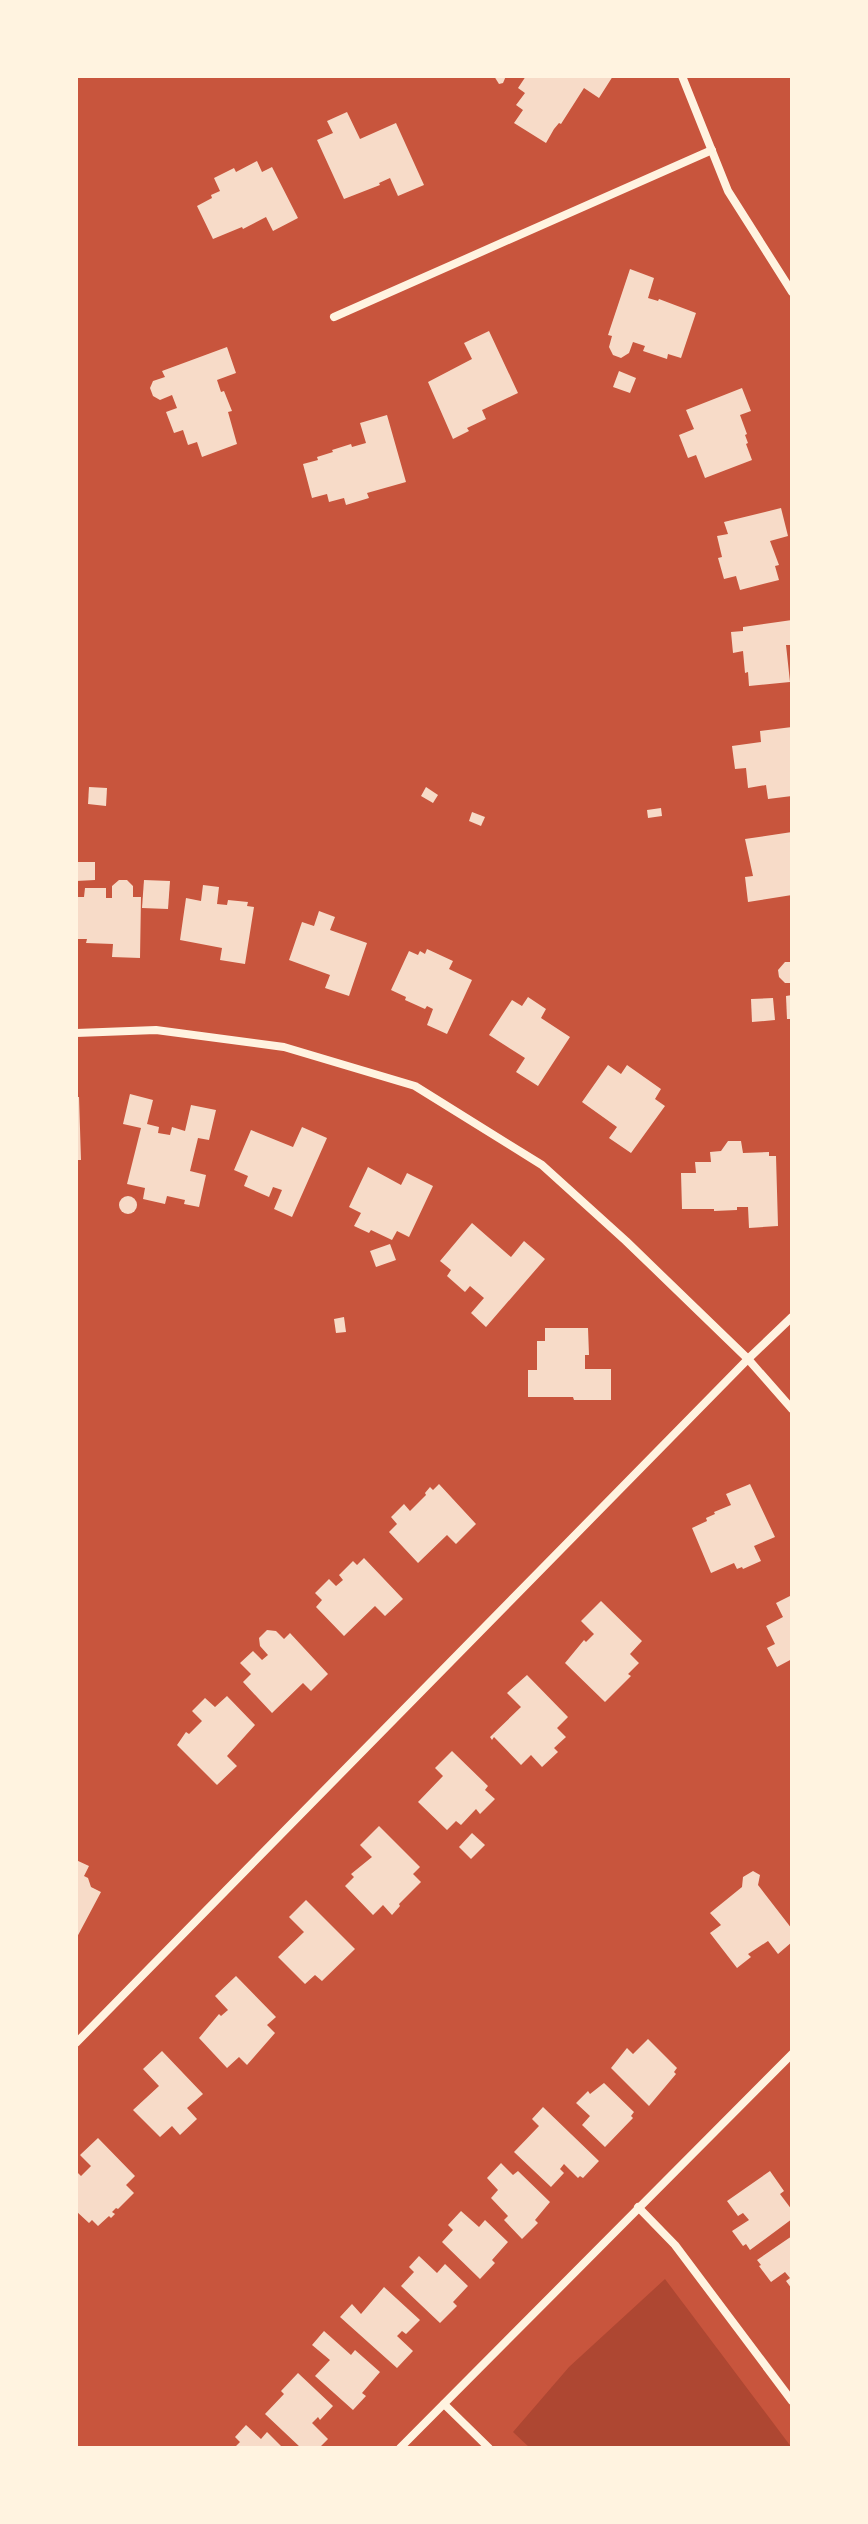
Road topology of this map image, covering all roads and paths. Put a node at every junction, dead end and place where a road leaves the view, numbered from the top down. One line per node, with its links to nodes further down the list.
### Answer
1 (682, 76): 2 (street)
2 (712, 150): 3 (street); 4 (street)
3 (792, 292)
4 (334, 317)
5 (76, 1033): 7 (street)
6 (792, 1317): 7 (street)
7 (748, 1359): 8 (street); 9 (street)
8 (792, 1409)
9 (76, 2043)
10 (792, 2054): 11 (street)
11 (638, 2207): 12 (street); 13 (street)
12 (792, 2401)
13 (444, 2404): 14 (street); 15 (street)
14 (400, 2448)
15 (489, 2448)

